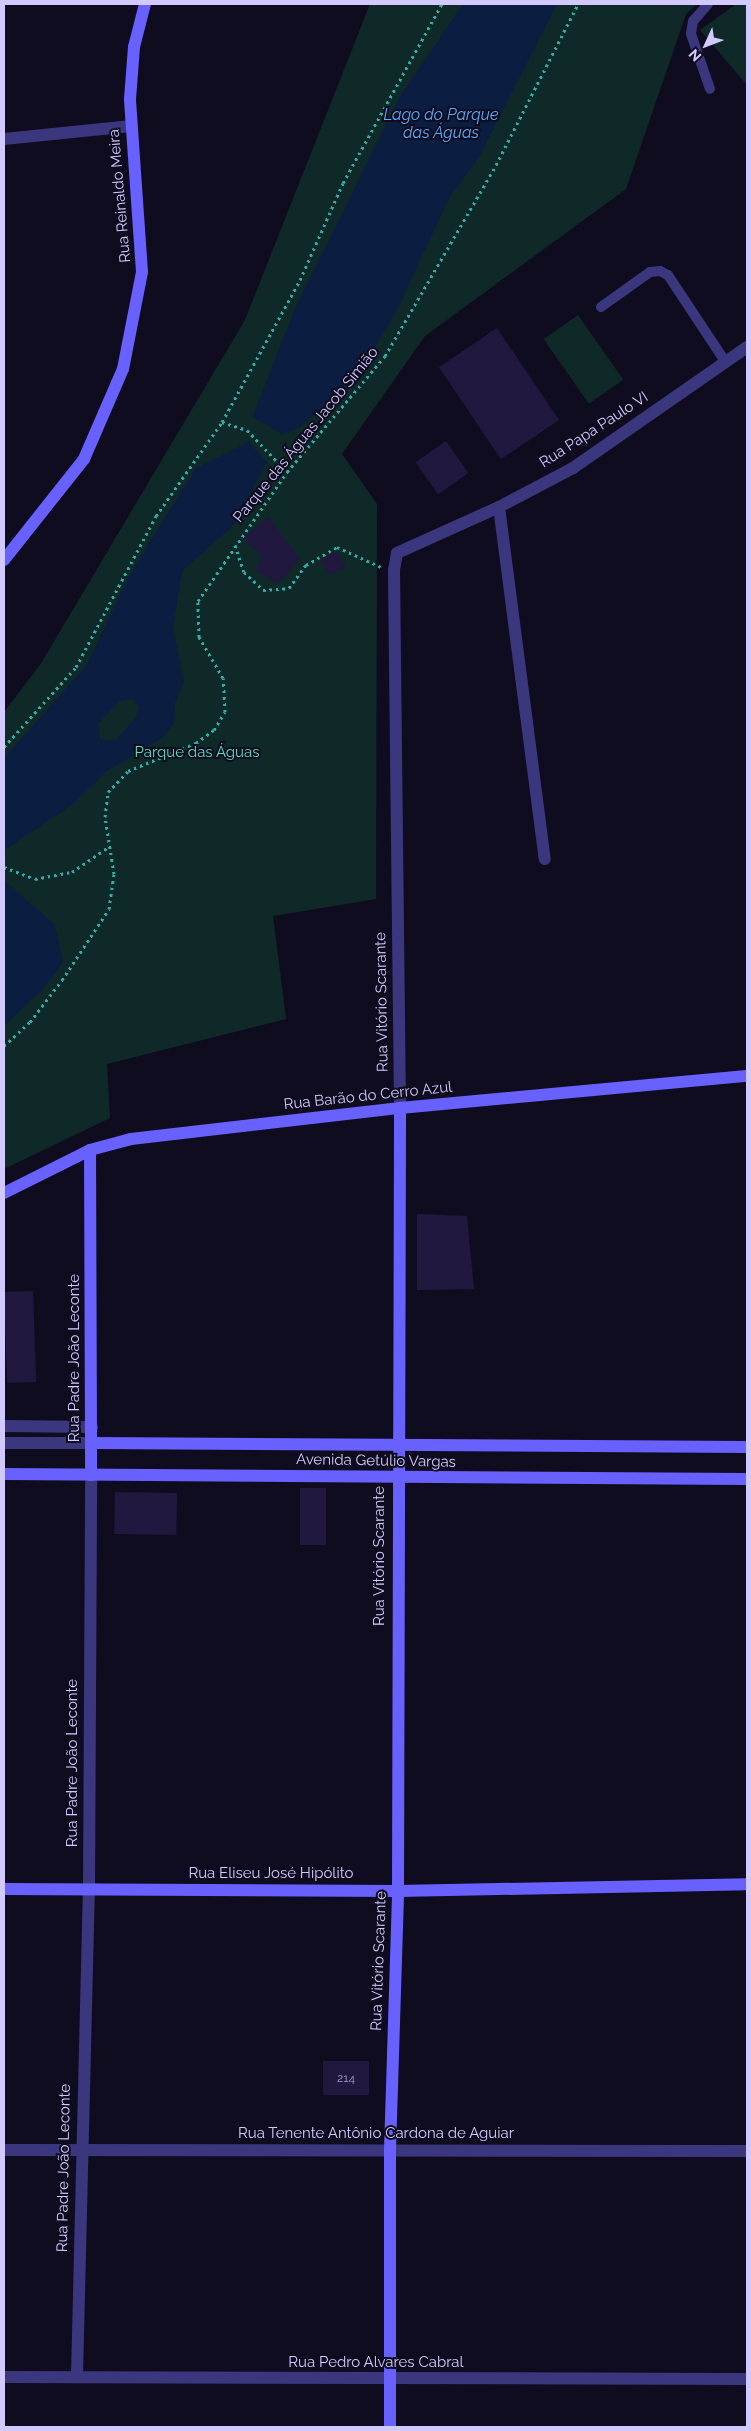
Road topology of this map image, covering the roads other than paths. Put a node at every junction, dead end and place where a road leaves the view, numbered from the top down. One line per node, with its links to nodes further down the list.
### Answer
1 (145, 4): 4 (street, Rua Reinaldo Meira)
2 (708, 4): 3 (lane)
3 (710, 89)
4 (130, 126): 5 (street); 11 (street, Rua Reinaldo Meira)
5 (4, 139)
6 (601, 307): 8 (lane)
7 (747, 347): 8 (street, Rua Papa Paulo VI)
8 (725, 361): 9 (street, Rua Papa Paulo VI)
9 (499, 507): 10 (street, Rua Papa Paulo VI); 12 (street)
10 (397, 552): 14 (street, Rua Vitório Scarante)
11 (4, 560)
12 (545, 859)
13 (747, 1076): 14 (street, Rua Barão do Cerro Azul)
14 (400, 1108): 15 (street, Rua Barão do Cerro Azul); 21 (street, Rua Vitório Scarante)
15 (90, 1150): 16 (street, Rua Barão do Cerro Azul); 18 (street, Rua Padre João Leconte)
16 (4, 1193)
17 (4, 1426): 18 (street)
18 (92, 1427): 20 (street, Rua Padre João Leconte)
19 (4, 1443): 20 (street, Avenida Getúlio Vargas)
20 (92, 1443): 21 (street, Avenida Getúlio Vargas); 24 (street, Rua Padre João Leconte)
21 (398, 1446): 22 (street, Avenida Getúlio Vargas); 25 (street, Rua Vitório Scarante)
22 (747, 1448)
23 (4, 1474): 24 (street, Avenida Getúlio Vargas)
24 (92, 1475): 25 (street, Avenida Getúlio Vargas); 29 (street, Rua Padre João Leconte)
25 (396, 1478): 26 (street, Avenida Getúlio Vargas); 30 (street, Rua Vitório Scarante)
26 (747, 1479)
27 (747, 1884): 30 (street, Rua Eliseu José Hipólito)
28 (4, 1889): 29 (street, Rua Eliseu José Hipólito)
29 (89, 1890): 30 (street, Rua Eliseu José Hipólito); 33 (street, Rua Padre João Leconte)
30 (398, 1891): 32 (street, Rua Vitório Scarante)
31 (4, 2150): 33 (street, Rua Tenente Antônio Cardona de Aguiar)
32 (390, 2150): 33 (street, Rua Tenente Antônio Cardona de Aguiar); 34 (street, Rua Tenente Antônio Cardona de Aguiar); 38 (street, Rua Vitório Scarante)
33 (80, 2151): 36 (street, Rua Padre João Leconte)
34 (747, 2151)
35 (4, 2376): 36 (street, Rua Pedro Alvares Cabral)
36 (78, 2376): 38 (street, Rua Pedro Alvares Cabral)
37 (747, 2379): 38 (street, Rua Pedro Alvares Cabral)
38 (388, 2381): 39 (street, Rua Vitório Scarante)
39 (390, 2427)

